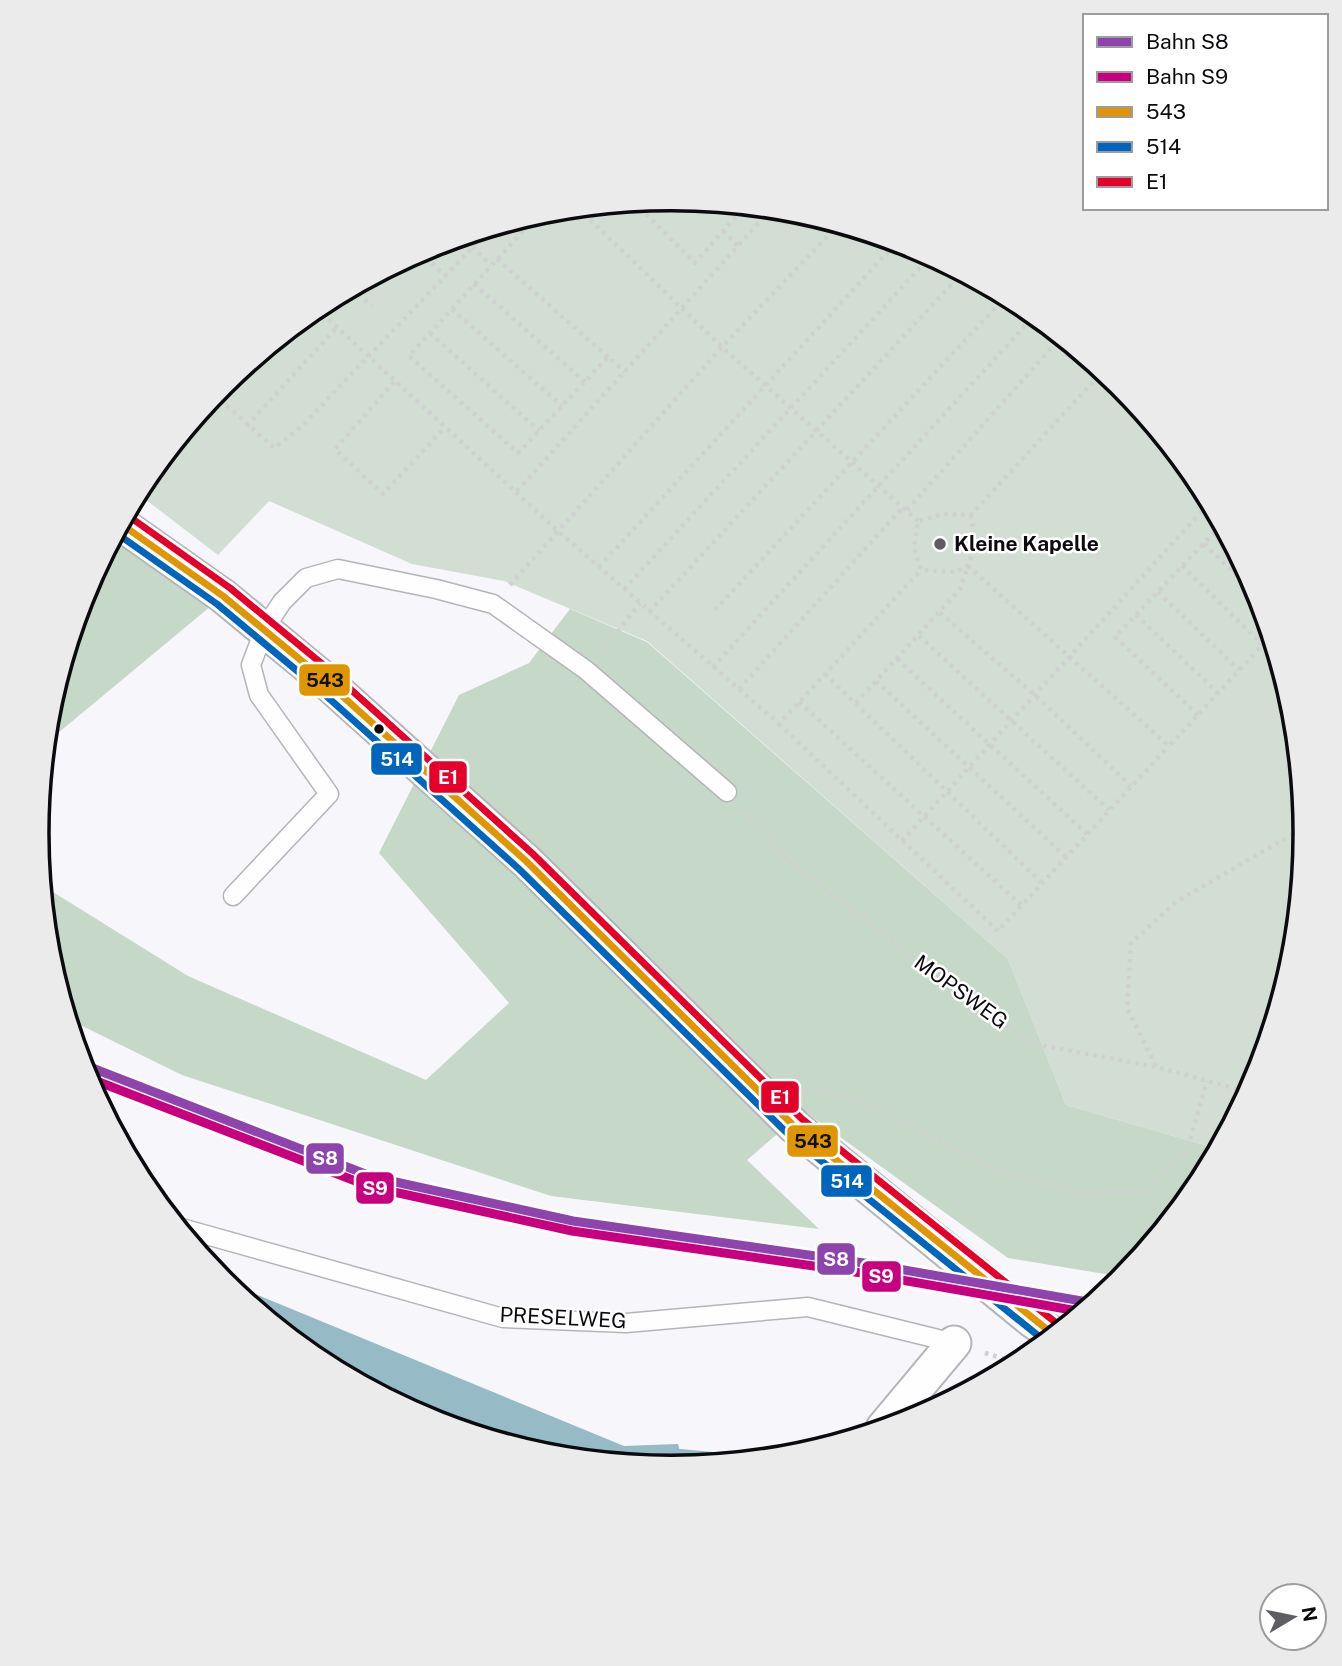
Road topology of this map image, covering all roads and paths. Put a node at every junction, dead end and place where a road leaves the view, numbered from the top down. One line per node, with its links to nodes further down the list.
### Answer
1 (644, 212): 5 (path)
2 (737, 215): 5 (path)
3 (587, 217): 23 (path)
4 (763, 218): 9 (path)
5 (723, 231): 9 (path)
6 (523, 232): 12 (path)
7 (831, 232): 29 (path)
8 (477, 242): 10 (path)
9 (738, 246): 23 (path)
10 (472, 247): 14 (path); 16 (path)
11 (890, 251): 36 (path)
12 (497, 259): 14 (path); 30 (path)
13 (428, 260): 16 (path)
14 (491, 264): 18 (path)
15 (923, 264): 40 (path)
16 (446, 276): 31 (path)
17 (955, 280): 43 (path)
18 (474, 284): 22 (path); 35 (path)
19 (359, 294): 21 (path)
20 (998, 304): 45 (path)
21 (372, 306)
22 (452, 309): 27 (path); 39 (path)
23 (682, 309): 29 (path); 32 (path)
24 (325, 316): 26 (path)
25 (1027, 323): 46 (path)
26 (337, 328): 31 (path); 41 (path)
27 (430, 333): 44 (path); 44 (path)
28 (1055, 344): 48 (path)
29 (722, 347): 36 (path); 53 (path)
30 (608, 357): 32 (path); 35 (path)
31 (368, 358): 34 (path); 41 (path)
32 (625, 372): 47 (path)
33 (1096, 379): 50 (path)
34 (394, 382): 42 (path); 42 (path)
35 (584, 382): 39 (path)
36 (765, 385): 40 (path); 58 (path)
37 (233, 391): 38 (path)
38 (223, 402): 41 (path)
39 (562, 406): 44 (path)
40 (790, 407): 43 (path); 61 (path)
41 (247, 426)
42 (445, 427): 47 (path)
43 (816, 430): 45 (path); 66 (path)
44 (539, 431)
45 (851, 461): 46 (path); 65 (path)
46 (879, 485): 48 (path); 75 (path)
47 (517, 491): 53 (path)
48 (905, 508): 51 (path); 79 (path)
49 (1203, 510): 73 (path)
50 (971, 515): 51 (path); 56 (path)
51 (918, 521): 59 (path)
52 (128, 529): 69 (street)
53 (558, 531): 58 (path); 64 (path)
54 (1215, 531): 55 (path)
55 (1204, 543): 57 (path); 60 (path)
56 (968, 566): 59 (path); 67 (path); 73 (path)
57 (1182, 566): 62 (path); 72 (path)
58 (599, 567): 61 (path)
59 (921, 570): 77 (path)
60 (1236, 574)
61 (624, 589): 63 (path)
62 (1158, 592): 68 (path); 76 (path)
63 (640, 603): 66 (path); 70 (path)
64 (493, 604): 69 (lane); 91 (lane)
65 (715, 610)
66 (649, 612): 75 (path)
67 (940, 613): 71 (path); 81 (path)
68 (1136, 615): 80 (path); 84 (path)
69 (265, 628): 100 (lane); 105 (street)
70 (618, 634)
71 (919, 636): 74 (path); 85 (path)
72 (1263, 645): 76 (path)
73 (1071, 658): 81 (path); 88 (path)
74 (897, 659): 78 (path); 87 (path)
75 (713, 667): 79 (path)
76 (1239, 670): 80 (path)
77 (824, 674): 82 (path); 83 (path)
78 (876, 681): 83 (path); 89 (path)
79 (739, 689): 86 (path)
80 (1218, 693): 84 (path)
81 (1036, 696): 85 (path); 90 (path)
82 (799, 702): 86 (path); 94 (path)
83 (856, 703): 92 (path)
84 (1198, 715): 88 (path)
85 (1013, 721): 87 (path); 93 (path)
86 (779, 724): 97 (path)
87 (992, 743): 89 (path); 95 (path)
88 (1169, 746): 90 (path)
89 (970, 768): 92 (path); 98 (path)
90 (1131, 786): 93 (path)
91 (727, 792): 102 (path, MOPSWEG)
92 (947, 792): 94 (path); 99 (path)
93 (1109, 810): 95 (path)
94 (924, 818): 97 (path); 101 (path)
95 (1087, 834): 98 (path)
96 (1293, 834): 102 (path)
97 (902, 841): 101 (path)
98 (1066, 857): 99 (path)
99 (1042, 883): 101 (path)
100 (233, 896)
101 (1021, 905)
102 (1157, 1067): 103 (path, MOPSWEG)
103 (1208, 1081): 104 (path, MOPSWEG); 105 (path)
104 (1238, 1089)
105 (771, 1103): 107 (street)
106 (194, 1231): 108 (lane, PRESELWEG)
107 (1045, 1329)
108 (954, 1343): 109 (street)
109 (896, 1413)

